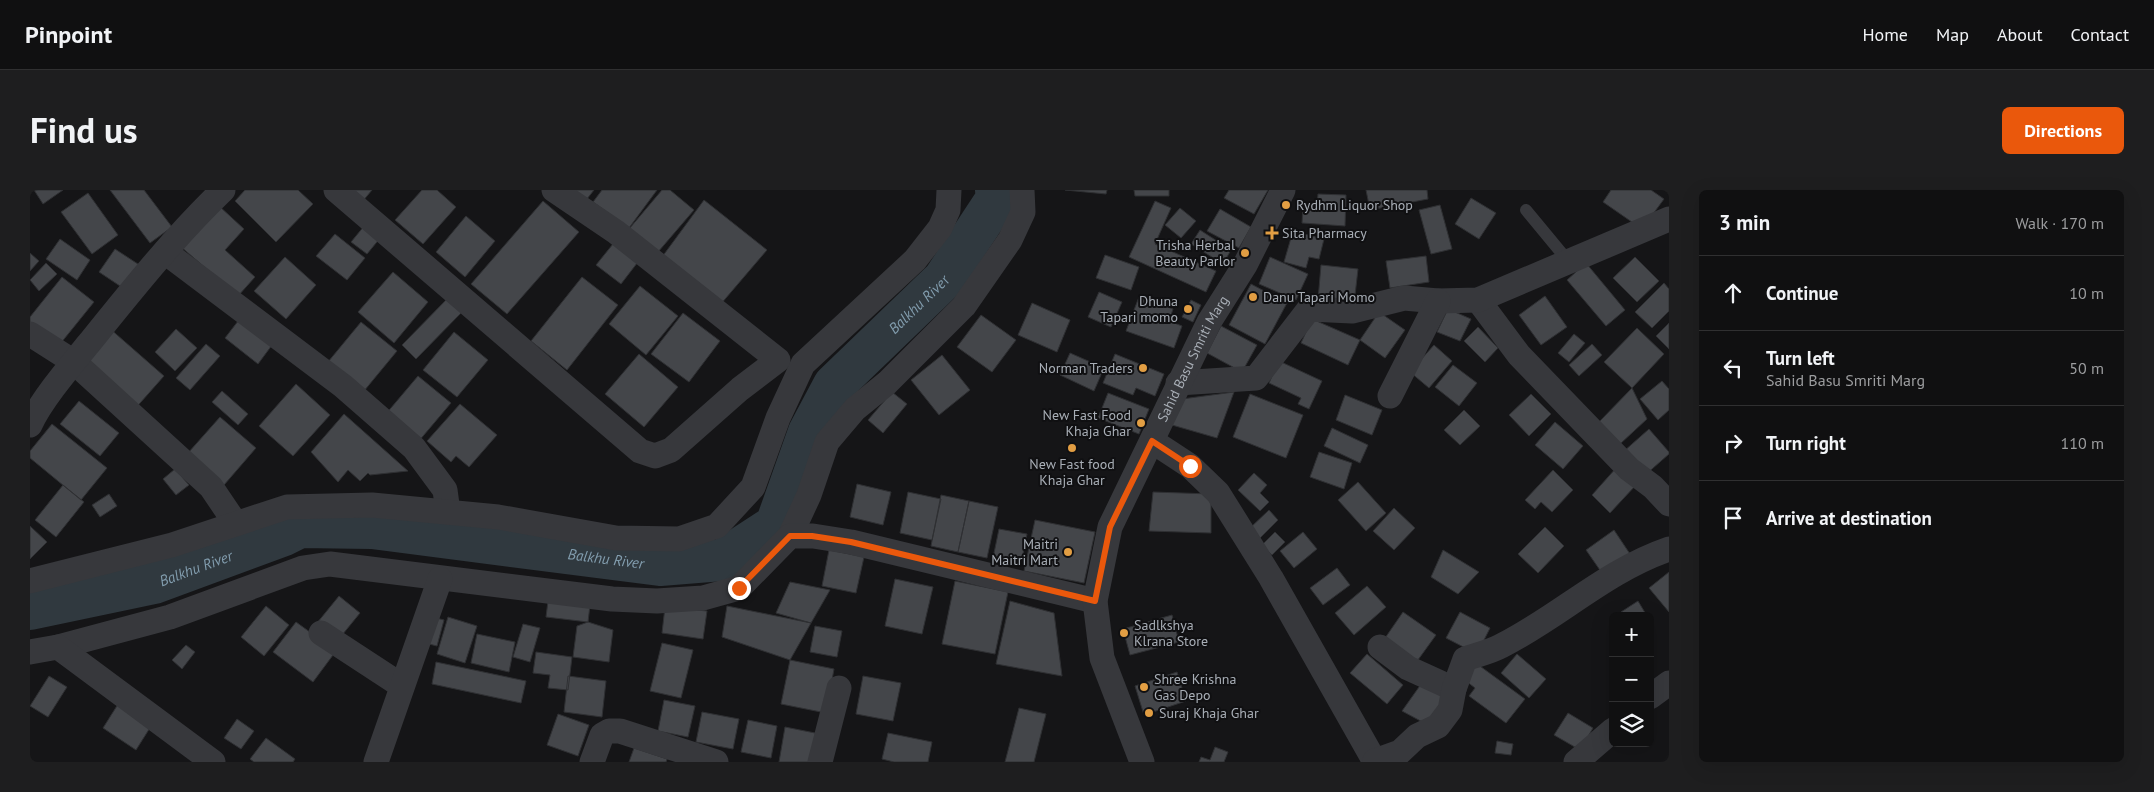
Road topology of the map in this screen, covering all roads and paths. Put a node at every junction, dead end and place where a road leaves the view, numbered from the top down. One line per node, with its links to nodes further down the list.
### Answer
1 (223, 190): 9 (street)
2 (336, 190): 14 (street)
3 (554, 190): 14 (street)
4 (949, 190): 16 (street)
5 (1022, 190): 24 (street)
6 (1284, 190): 17 (street, Sahid Basu Smriti Marg)
7 (1526, 210): 10 (lane)
8 (1669, 219): 10 (street)
9 (165, 252): 15 (street); 22 (street)
10 (1569, 262): 11 (street)
11 (1478, 300): 12 (street); 21 (street)
12 (1438, 301): 17 (street); 18 (street)
13 (30, 334): 15 (street)
14 (778, 360): 16 (street)
15 (74, 362): 19 (street); 23 (street)
16 (803, 364): 22 (street)
17 (1178, 383): 20 (street, Sahid Basu Smriti Marg)
18 (1390, 396)
19 (30, 425)
20 (1152, 441): 28 (street, Sahid Basu Smriti Marg); 45 (street)
21 (1669, 504)
22 (448, 512): 23 (street)
23 (236, 524): 27 (street)
24 (790, 536): 26 (street); 28 (street)
25 (1669, 548): 36 (street)
26 (440, 579): 31 (street); 34 (street)
27 (30, 581)
28 (1095, 601): 44 (street, Sahid Basu Smriti Marg)
29 (321, 633): 34 (street)
30 (1380, 646): 36 (street)
31 (58, 647): 32 (street); 39 (street)
32 (30, 652)
33 (1669, 682): 37 (street)
34 (402, 686): 40 (street)
35 (839, 688): 43 (street)
36 (1454, 688): 45 (street)
37 (1654, 694)
38 (1609, 733): 46 (street)
39 (213, 762)
40 (376, 762)
41 (592, 762): 42 (street)
42 (716, 762)
43 (820, 762)
44 (1142, 762)
45 (1375, 762)
46 (1576, 762)

